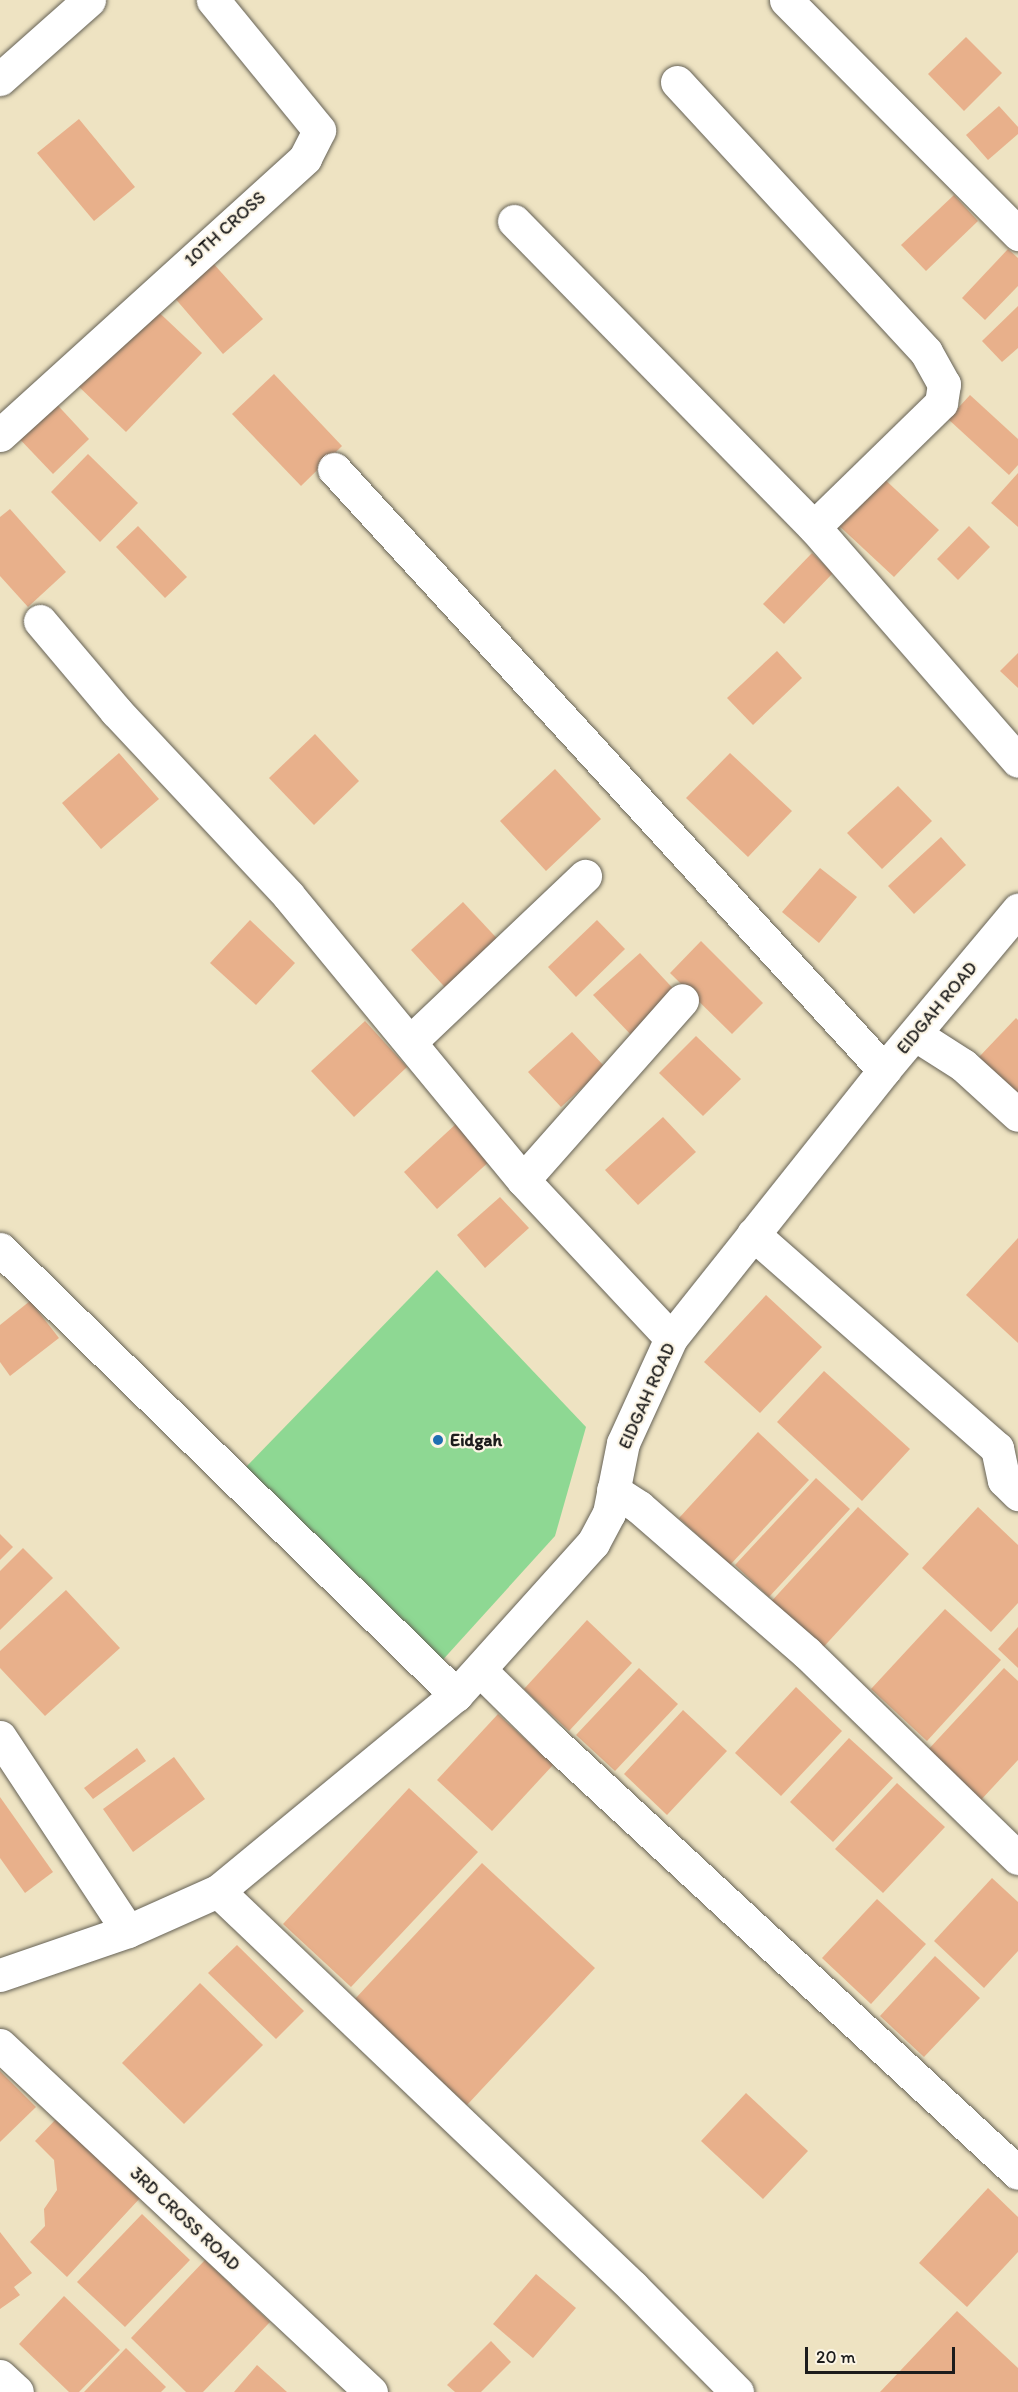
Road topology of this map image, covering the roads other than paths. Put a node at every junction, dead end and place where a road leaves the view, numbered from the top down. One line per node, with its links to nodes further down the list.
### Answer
1 (89, 0): 4 (street)
2 (213, 0): 8 (street, 10TH CROSS)
3 (786, 0): 7 (street)
4 (0, 79)
5 (677, 82): 10 (street)
6 (514, 221): 10 (street)
7 (1016, 227)
8 (0, 435)
9 (334, 469): 18 (street)
10 (814, 526): 12 (street)
11 (39, 621): 17 (street)
12 (1018, 761)
13 (585, 876): 17 (street)
14 (1018, 910): 16 (street, EIDGAH ROAD)
15 (682, 1000): 20 (street)
16 (916, 1035): 18 (street, EIDGAH ROAD); 19 (street)
17 (411, 1041): 20 (street)
18 (884, 1070): 21 (street, EIDGAH ROAD)
19 (1018, 1115)
20 (523, 1180): 23 (street)
21 (753, 1234): 23 (street, EIDGAH ROAD); 25 (street)
22 (0, 1249): 27 (street)
23 (671, 1338): 24 (street, EIDGAH ROAD)
24 (613, 1490): 26 (street, EIDGAH ROAD); 29 (street)
25 (1018, 1494)
26 (480, 1670): 27 (street, EIDGAH ROAD); 34 (street)
27 (456, 1695): 30 (street, EIDGAH ROAD)
28 (0, 1737): 31 (street)
29 (1018, 1858)
30 (218, 1891): 31 (street, EIDGAH ROAD); 38 (street)
31 (128, 1931): 32 (street, EIDGAH ROAD)
32 (0, 1975)
33 (0, 2045): 37 (street, 3RD CROSS ROAD)
34 (1018, 2173)
35 (0, 2376): 36 (street)
36 (17, 2392)
37 (371, 2392)
38 (737, 2392)

